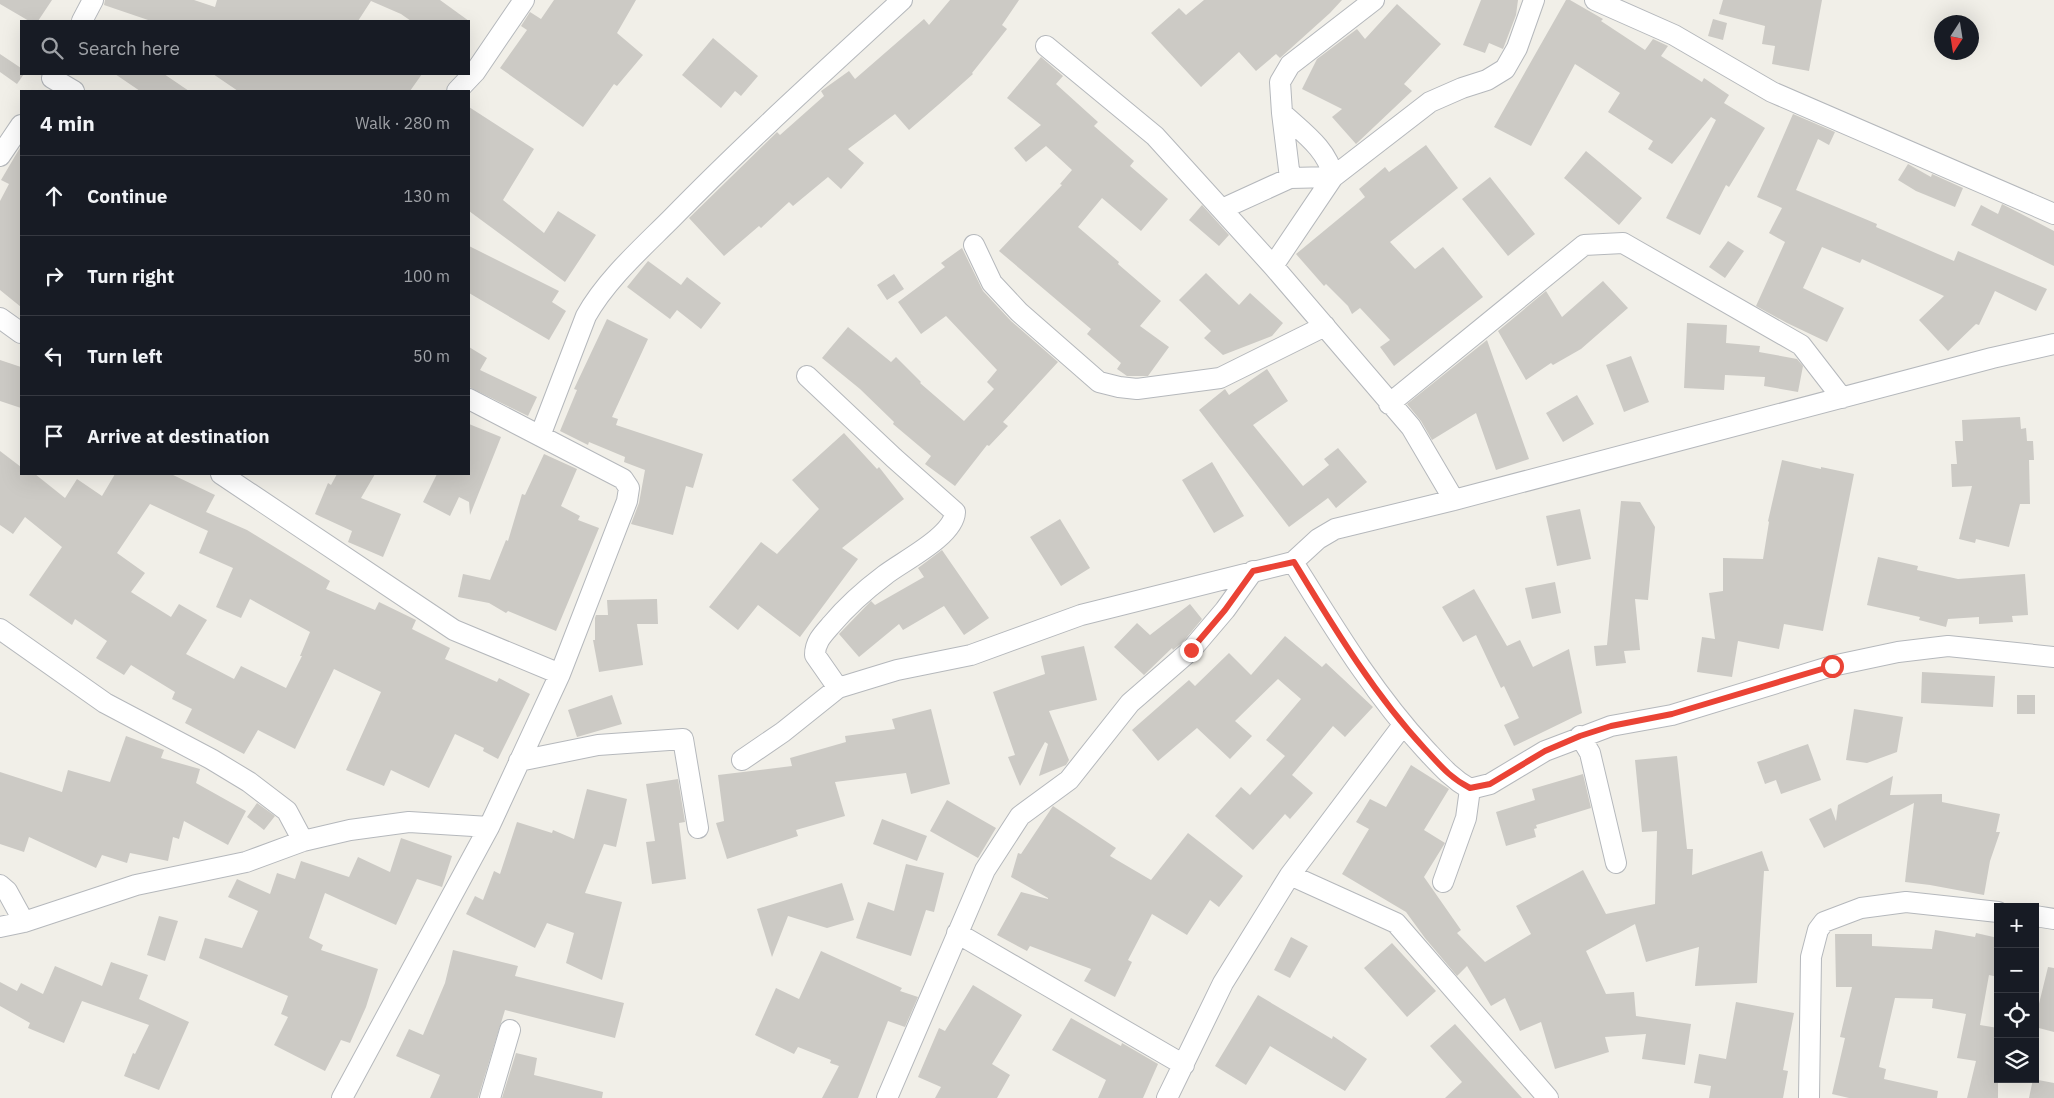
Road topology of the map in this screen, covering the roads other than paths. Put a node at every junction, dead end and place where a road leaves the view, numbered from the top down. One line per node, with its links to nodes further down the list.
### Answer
1 (93, 0): 7 (street)
2 (524, 0): 11 (street)
3 (902, 0): 29 (street)
4 (1374, 0): 12 (street)
5 (1534, 0): 15 (street)
6 (1595, 0): 18 (street)
7 (83, 20)
8 (1046, 46): 17 (street)
9 (50, 81): 10 (street)
10 (72, 90)
11 (458, 90)
12 (1282, 113): 15 (street); 16 (street)
13 (20, 126): 14 (street)
14 (0, 156)
15 (1332, 177): 16 (street); 20 (street)
16 (1290, 178): 17 (street)
17 (1222, 209): 20 (street)
18 (2054, 214)
19 (974, 245): 22 (street)
20 (1273, 266): 22 (street)
21 (0, 318): 23 (street)
22 (1325, 326): 28 (street)
23 (20, 333)
24 (2054, 344): 26 (street)
25 (807, 376): 37 (street)
26 (1842, 398): 28 (street); 31 (street)
27 (470, 400): 29 (street)
28 (1389, 404): 31 (street)
29 (540, 436): 36 (street)
30 (222, 475): 36 (street)
31 (1454, 500): 32 (street)
32 (1294, 562): 33 (street); 38 (street)
33 (1253, 571): 37 (street); 55 (street)
34 (0, 629): 45 (street)
35 (2054, 657): 39 (street)
36 (560, 674): 41 (street)
37 (838, 688): 40 (street)
38 (1403, 725): 42 (street); 47 (street)
39 (1580, 736): 42 (street); 46 (street)
40 (742, 760)
41 (519, 761): 43 (street); 44 (street)
42 (1470, 788): 48 (street)
43 (489, 827): 45 (street); 58 (street)
44 (698, 828)
45 (303, 841): 53 (street)
46 (1616, 863)
47 (1290, 875): 57 (street); 62 (street)
48 (1443, 882)
49 (0, 885): 53 (street)
50 (1994, 912): 63 (street)
51 (2039, 917): 52 (street)
52 (2054, 919)
53 (24, 922): 54 (street)
54 (0, 927)
55 (957, 933): 57 (street); 60 (street)
56 (510, 1030): 59 (street)
57 (1184, 1065): 61 (street)
58 (342, 1098)
59 (490, 1098)
60 (888, 1098)
61 (1168, 1098)
62 (1548, 1098)
63 (1809, 1098)

